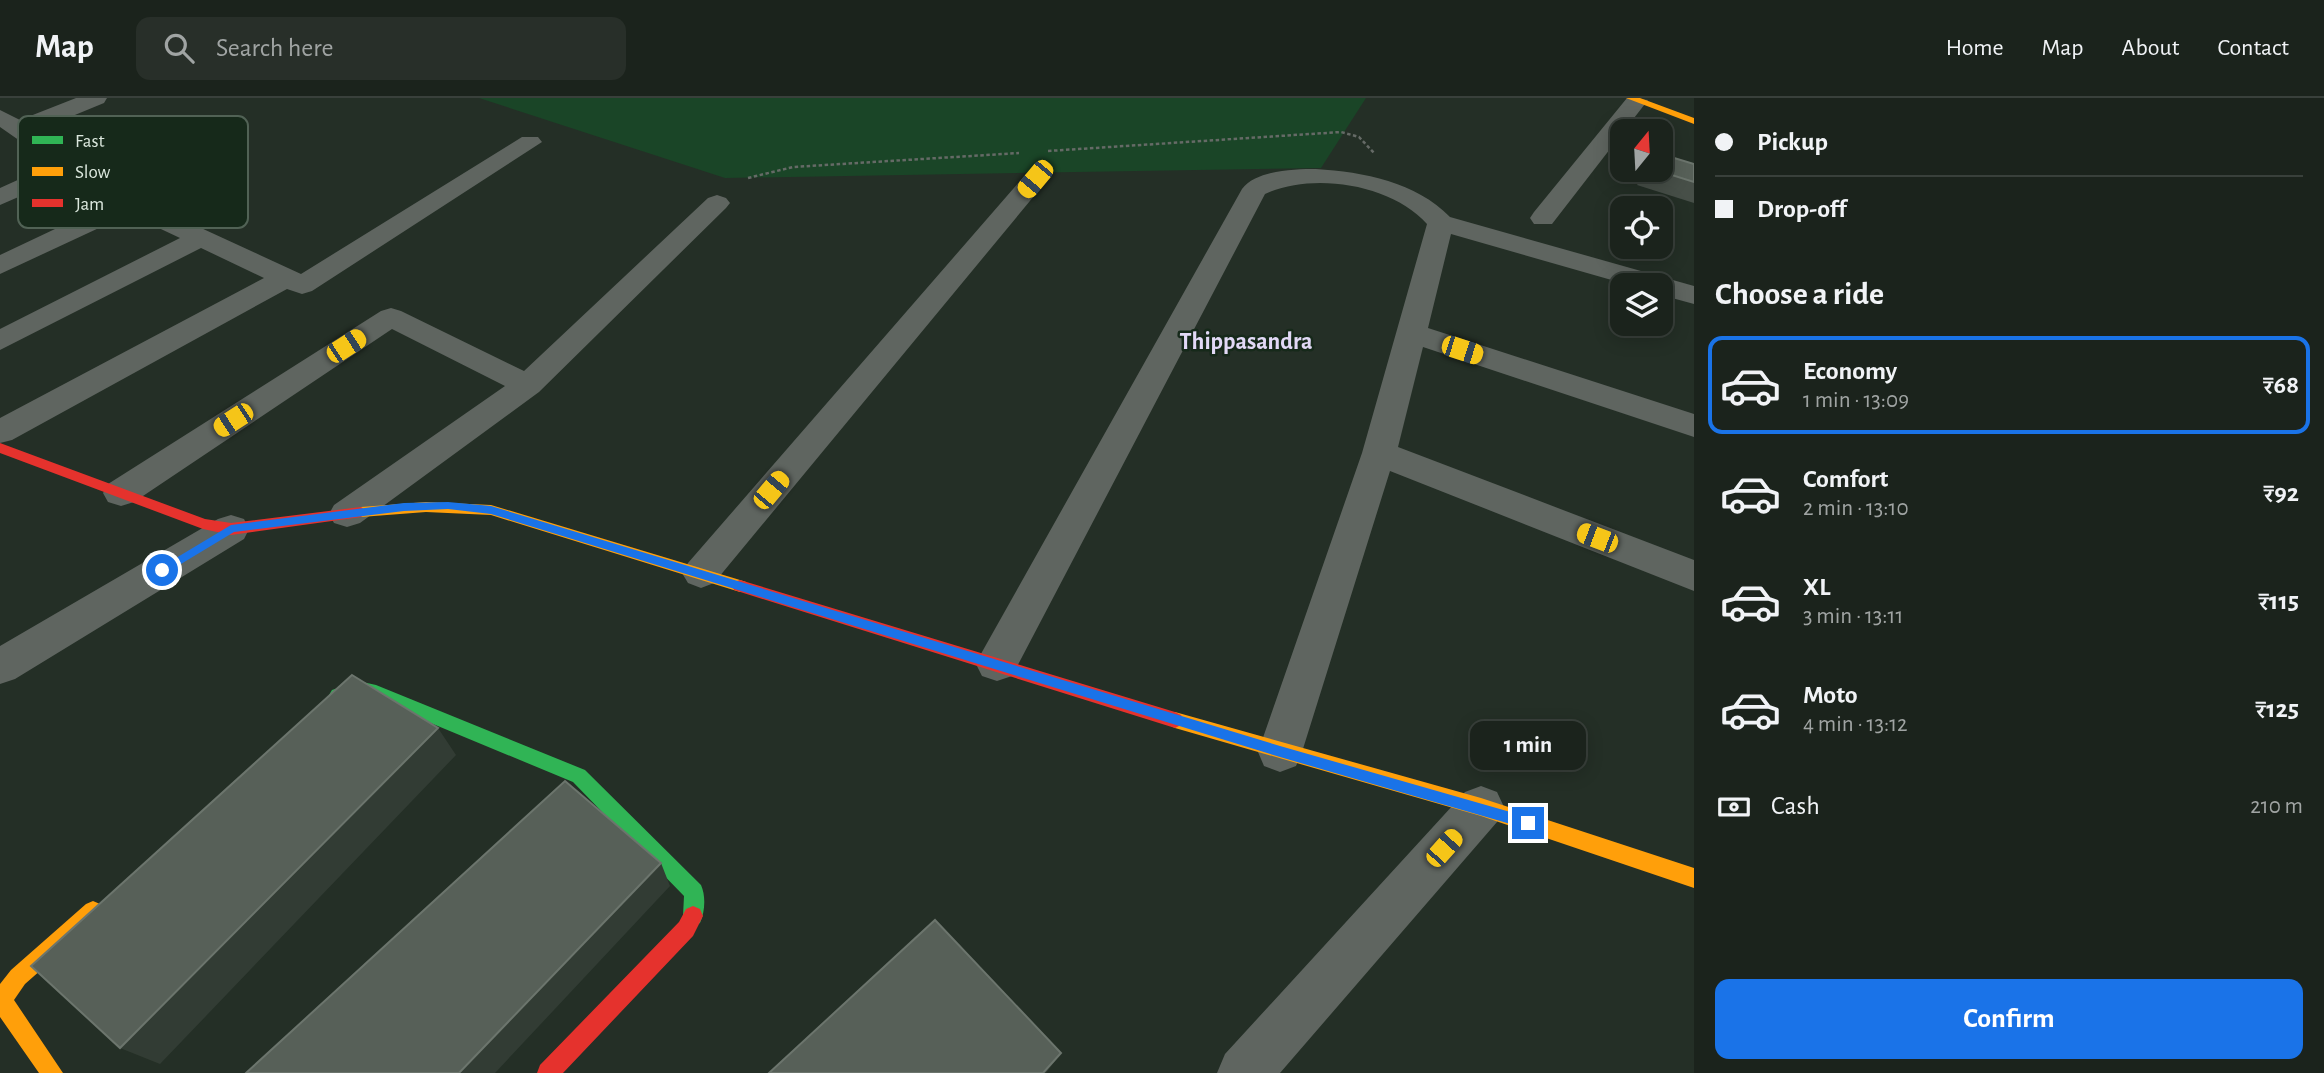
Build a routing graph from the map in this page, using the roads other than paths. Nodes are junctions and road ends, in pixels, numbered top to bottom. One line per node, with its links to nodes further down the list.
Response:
1 (96, 98): 3 (street)
2 (1634, 99): 4 (street); 11 (street)
3 (37, 116)
4 (1694, 121)
5 (530, 142): 17 (street)
6 (1035, 161): 29 (street)
7 (18, 189): 8 (street)
8 (0, 197)
9 (717, 203): 22 (street)
10 (1432, 214): 16 (street); 20 (street); 31 (street)
11 (1543, 218)
12 (79, 228): 15 (street)
13 (179, 228): 14 (street)
14 (200, 238): 17 (street); 21 (street)
15 (0, 266)
16 (1619, 273)
17 (283, 279): 24 (street)
18 (1673, 289): 19 (street)
19 (1694, 295)
20 (1411, 333): 23 (street); 25 (street)
21 (0, 341)
22 (527, 385): 26 (street); 27 (street)
23 (1694, 426)
24 (5, 450): 26 (street)
25 (1379, 453): 30 (street); 34 (street)
26 (121, 493): 28 (street)
27 (347, 514): 28 (street); 29 (street)
28 (231, 529): 32 (street)
29 (701, 573): 31 (street)
30 (1694, 576)
31 (997, 664): 34 (street)
32 (0, 667)
33 (322, 709): 39 (street)
34 (1280, 752): 35 (street)
35 (1481, 807): 36 (street); 40 (street)
36 (1694, 878)
37 (102, 903): 38 (street)
38 (52, 1073)
39 (548, 1073)
40 (1244, 1073)

